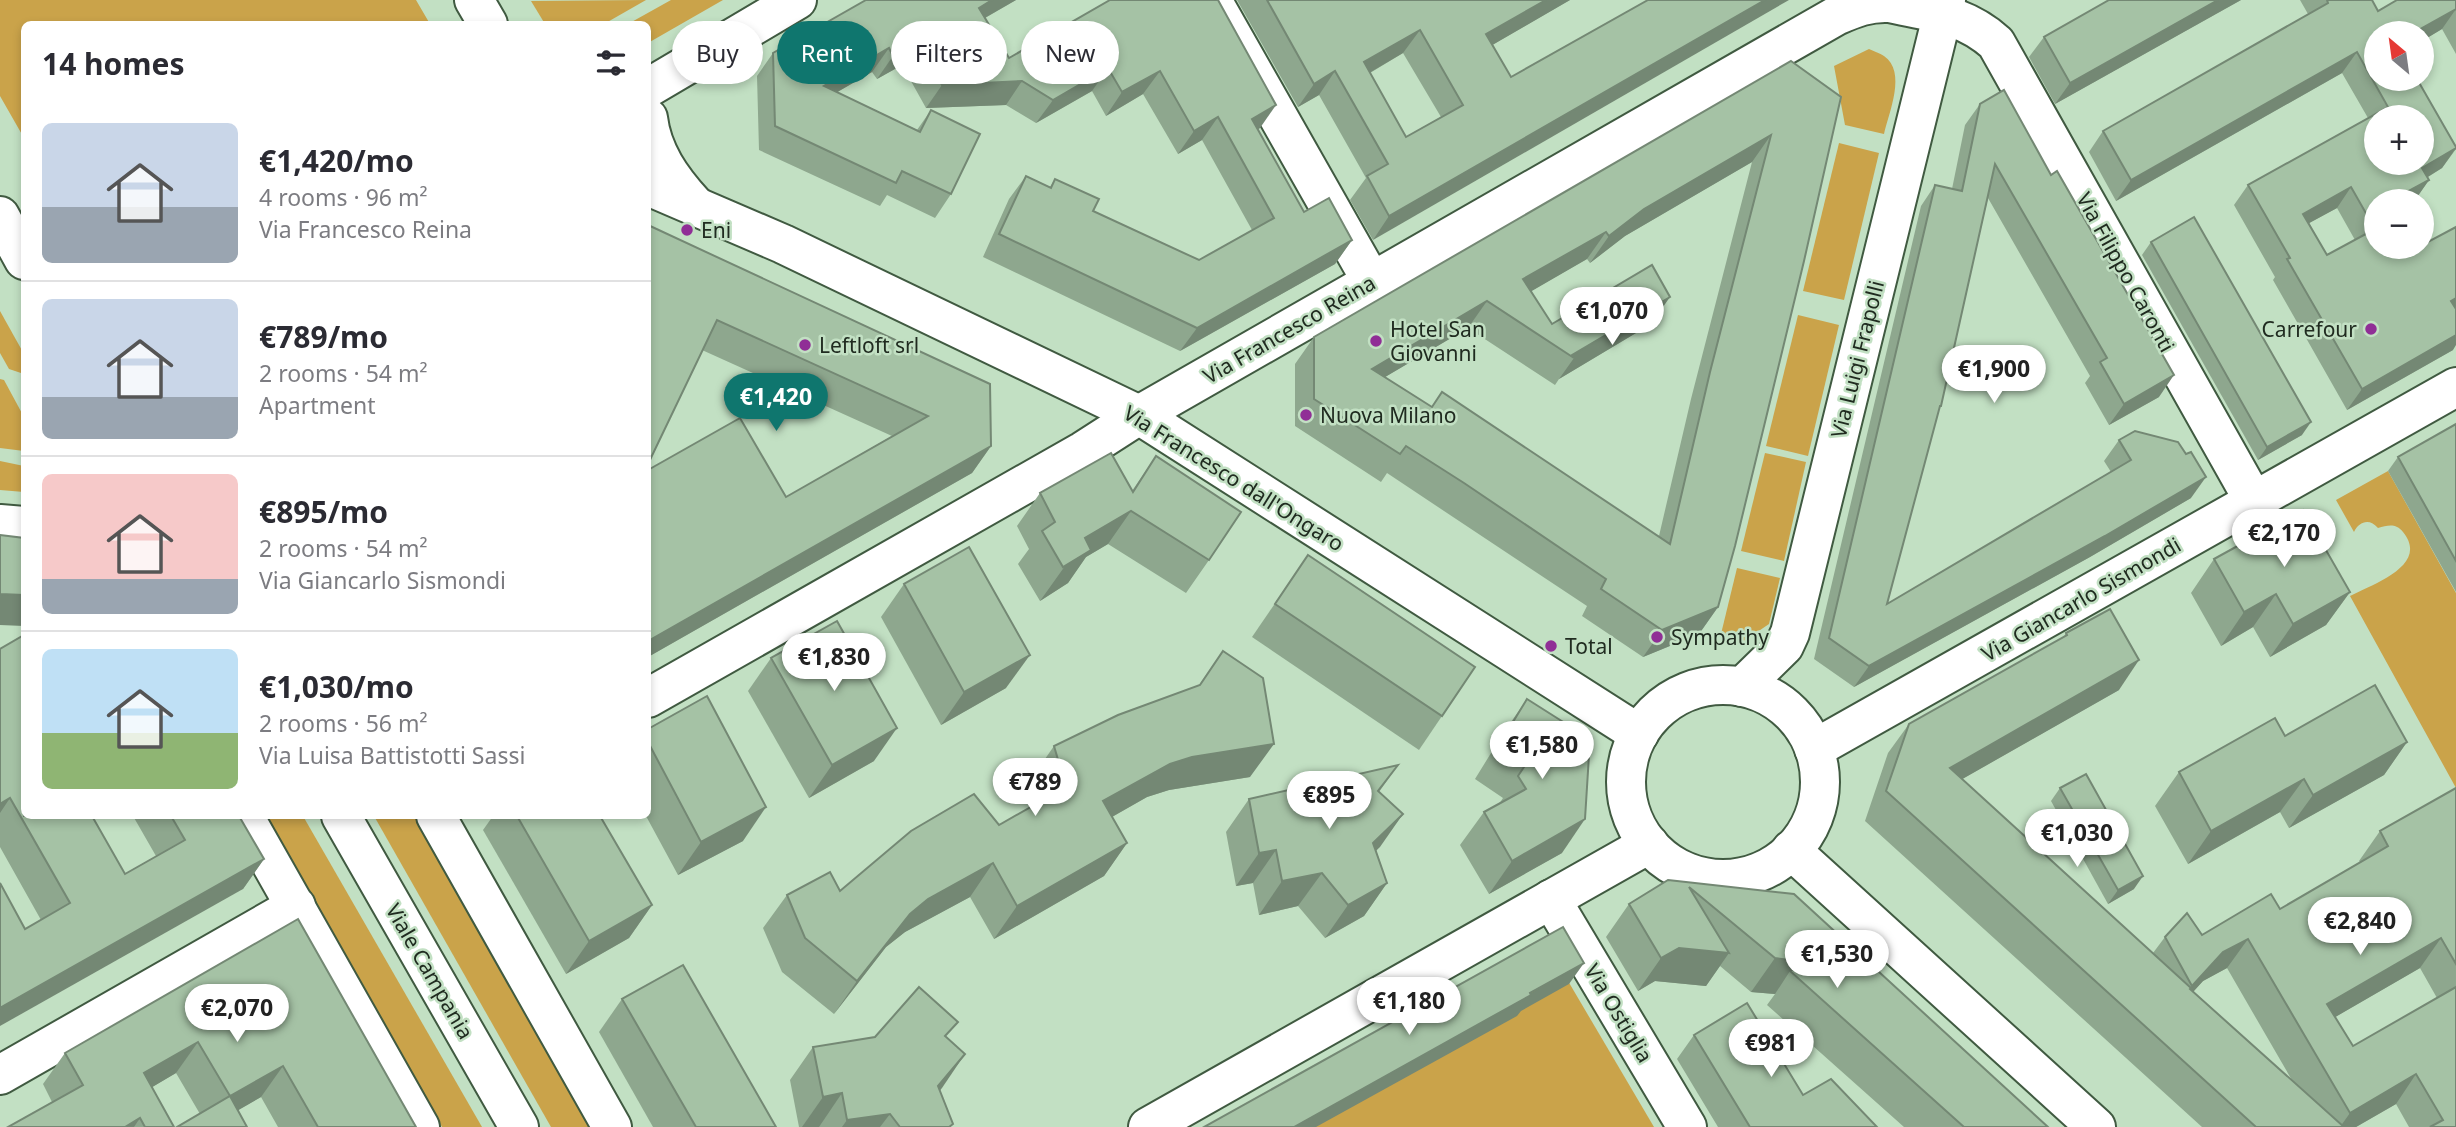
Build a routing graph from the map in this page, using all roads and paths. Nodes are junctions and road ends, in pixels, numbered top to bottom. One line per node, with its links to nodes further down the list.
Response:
1 (474, 0): 6 (street)
2 (797, 0): 7 (street)
3 (1212, 0): 13 (street)
4 (1864, 3): 5 (street, Via Francesco Reina); 13 (street, Via Francesco Reina)
5 (1944, 7): 16 (street, Via Filippo Caronti); 19 (street, Via Luigi Frapolli)
6 (486, 21)
7 (651, 96)
8 (651, 135): 10 (street, Via Francesco dall'Ongaro)
9 (651, 187): 10 (street, Via Francesco dall'Ongaro)
10 (695, 206): 15 (street, Via Francesco dall'Ongaro)
11 (0, 216): 12 (street)
12 (21, 254)
13 (1371, 282): 15 (street, Via Francesco Reina)
14 (2456, 387): 16 (street, Via Giancarlo Sismondi)
15 (1139, 415): 20 (street, Via Francesco Reina); 21 (street, Via Francesco dall'Ongaro)
16 (2254, 501): 22 (street, Via Giancarlo Sismondi)
17 (0, 524): 18 (street)
18 (21, 526)
19 (1742, 687): 21 (street); 22 (street)
20 (651, 696)
21 (1639, 734): 26 (street)
22 (1814, 749): 27 (street)
23 (246, 819): 29 (street)
24 (343, 819): 32 (street, Viale Campania)
25 (440, 819): 33 (street)
26 (1649, 844): 27 (street); 28 (street)
27 (1791, 850): 36 (street)
28 (1551, 899): 34 (street); 35 (street, Via Ostiglia)
29 (296, 906): 30 (street); 31 (street)
30 (0, 1074)
31 (420, 1127)
32 (519, 1127)
33 (612, 1127)
34 (1148, 1127)
35 (1687, 1127)
36 (2096, 1127)

